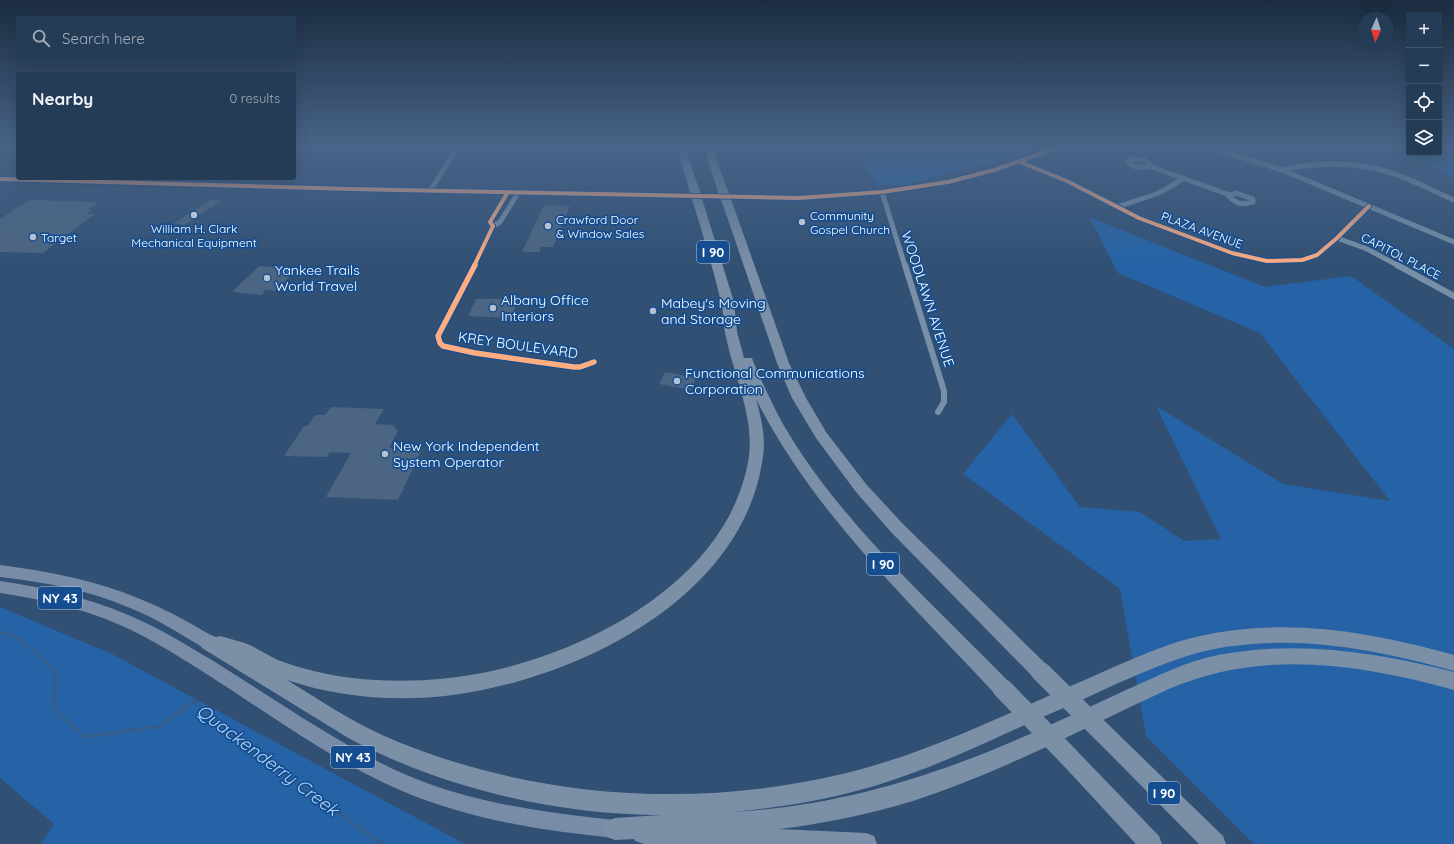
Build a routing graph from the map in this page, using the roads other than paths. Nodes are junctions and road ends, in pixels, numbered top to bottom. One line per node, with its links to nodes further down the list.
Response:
1 (265, 186): 11 (street)
2 (433, 186): 11 (street)
3 (693, 186): 23 (highway, I 90)
4 (721, 186): 32 (highway, I 90, bridge)
5 (914, 186): 13 (street)
6 (1077, 186): 18 (street, PLAZA AVENUE)
7 (1172, 186): 18 (street)
8 (1205, 186): 15 (street)
9 (1322, 186): 17 (street)
10 (1424, 186): 16 (street)
11 (430, 191): 12 (street)
12 (508, 192): 14 (street); 19 (street, KREY BOULEVARD)
13 (882, 192): 14 (street); 25 (street, WOODLAWN AVENUE)
14 (518, 193): 19 (street, KREY BOULEVARD)
15 (1230, 195)
16 (1454, 200)
17 (1369, 206): 20 (street, PLAZA AVENUE); 21 (street)
18 (1117, 207): 20 (street, PLAZA AVENUE)
19 (492, 226): 24 (street, KREY BOULEVARD)
20 (1338, 238): 22 (street, CAPITOL PLACE)
21 (1454, 242)
22 (1454, 296)
23 (728, 302): 28 (highway); 34 (highway, I 90, bridge)
24 (594, 362)
25 (938, 412)
26 (0, 571): 28 (main road, NY 43)
27 (0, 587): 31 (main road, NY 43)
28 (208, 642): 29 (highway)
29 (1454, 663)
30 (1454, 681): 31 (highway)
31 (614, 829): 33 (highway)
32 (1211, 840)
33 (866, 844)
34 (1151, 844)

